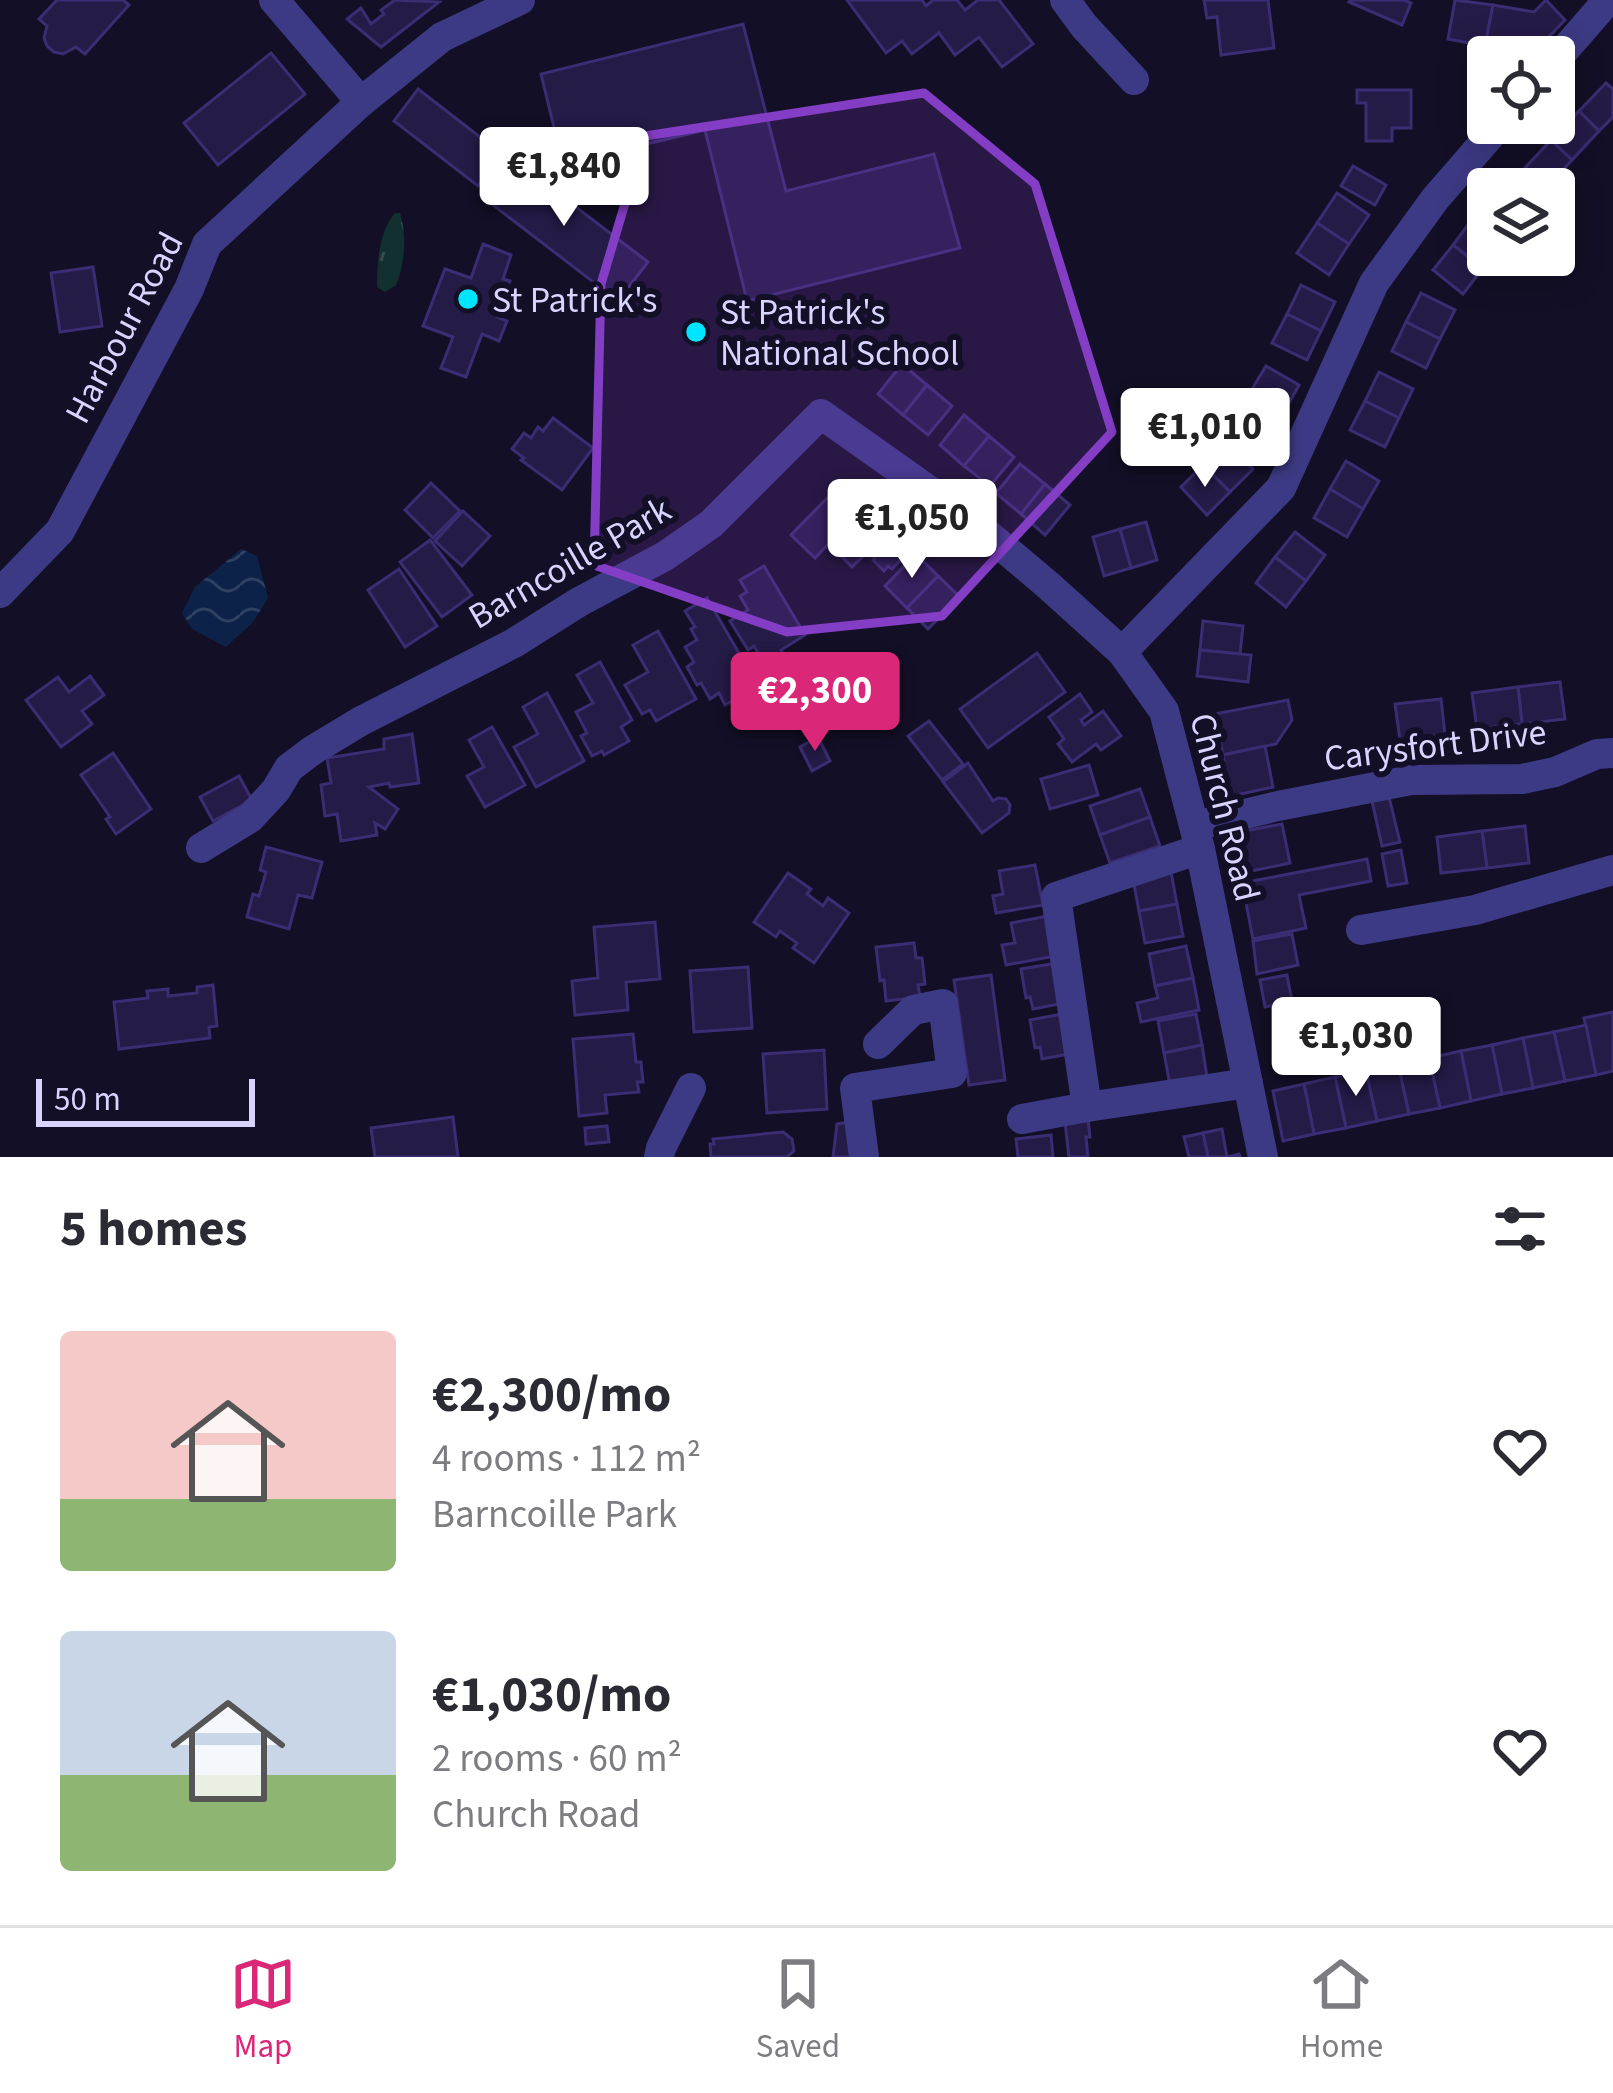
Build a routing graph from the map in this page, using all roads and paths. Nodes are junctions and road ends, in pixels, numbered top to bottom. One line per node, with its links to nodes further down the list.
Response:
1 (274, 0): 7 (street)
2 (520, 0): 7 (street, Harbour Road)
3 (1064, 0): 6 (street)
4 (1608, 0): 5 (street)
5 (1575, 38)
6 (1134, 80)
7 (361, 102): 10 (street, Harbour Road)
8 (1483, 144): 11 (street)
9 (821, 414): 11 (street, Church Road); 14 (street, Barncoille Park)
10 (0, 592)
11 (1122, 652): 13 (street, Church Road)
12 (1613, 753): 13 (street, Carysfort Drive)
13 (1198, 838): 18 (street, Church Road); 20 (street, Carysfort Drive)
14 (201, 848)
15 (1613, 870): 16 (street)
16 (1361, 930)
17 (878, 1044): 23 (street)
18 (1248, 1083): 20 (street); 24 (street, Church Road)
19 (691, 1088): 22 (street)
20 (1087, 1107): 21 (street)
21 (1022, 1119)
22 (659, 1157)
23 (864, 1157)
24 (1263, 1157)

